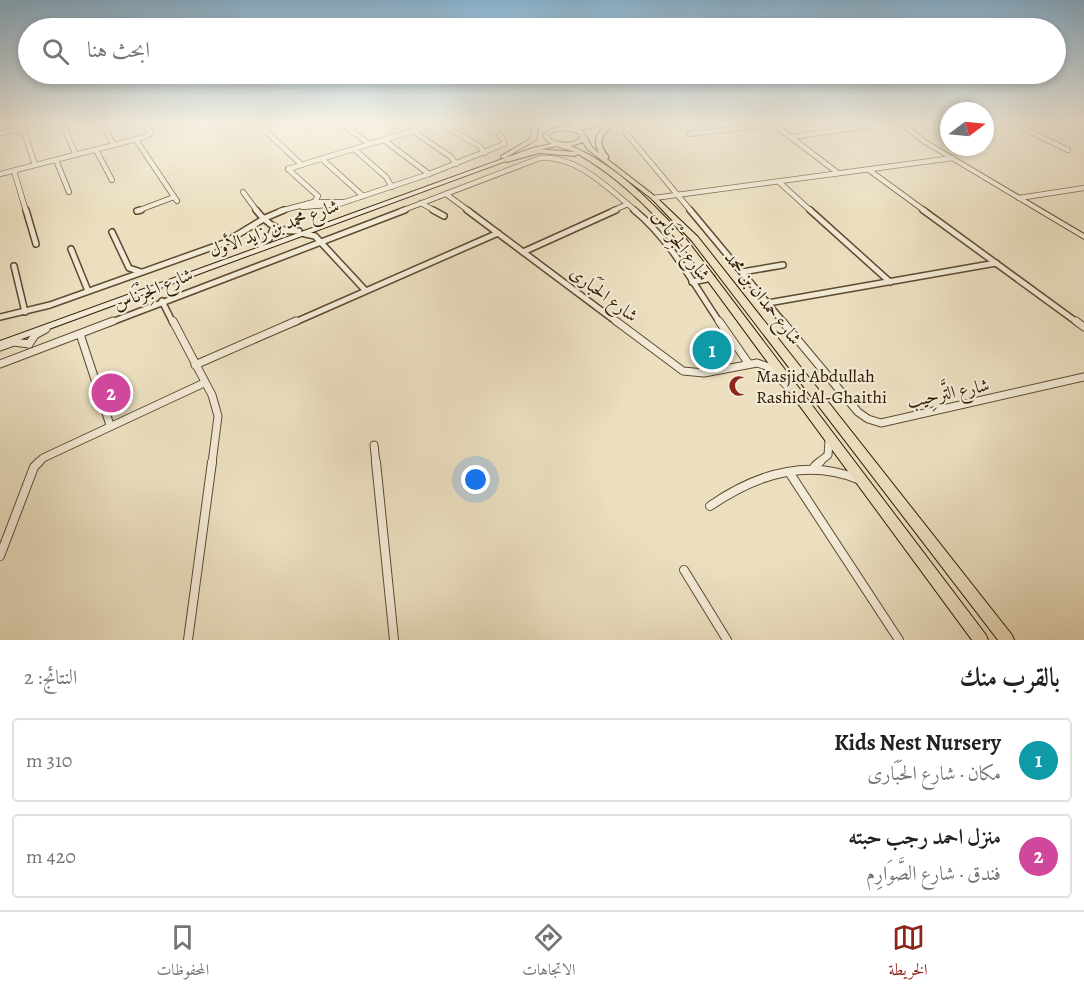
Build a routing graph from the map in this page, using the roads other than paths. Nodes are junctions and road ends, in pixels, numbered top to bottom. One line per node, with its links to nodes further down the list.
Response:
1 (31, 152): 30 (street)
2 (75, 152): 23 (street)
3 (89, 152): 23 (street)
4 (97, 152): 38 (street)
5 (144, 152): 54 (street)
6 (288, 152): 31 (street)
7 (345, 152): 25 (street)
8 (357, 152): 40 (street)
9 (400, 152): 37 (street)
10 (444, 152): 29 (street)
11 (516, 152): 26 (main road)
12 (521, 152): 26 (main road, شارع محمد بن زايد الأول)
13 (526, 152): 26 (main road, شارع محمد بن زايد الأول)
14 (536, 152): 26 (main road)
15 (558, 152): 28 (main road)
16 (581, 152): 28 (main road, شارع حمدان بن محمد)
17 (594, 152): 34 (main road, شارع حمدان بن محمد)
18 (601, 152): 34 (main road)
19 (641, 152): 46 (street, شارع التَّرحِيب)
20 (810, 152): 35 (street)
21 (942, 152): 24 (street)
22 (485, 153): 29 (street)
23 (76, 155): 27 (street)
24 (952, 158): 32 (street); 48 (street)
25 (322, 159): 31 (street); 45 (street)
26 (505, 159): 59 (main road, شارع محمد بن زايد الأول); 61 (main road, شارع محمد بن زايد الأول)
27 (56, 160): 30 (street); 42 (street)
28 (596, 163): 74 (main road, شارع حمدان بن محمد)
29 (456, 164): 37 (street)
30 (35, 165): 33 (street)
31 (302, 165): 49 (street)
32 (869, 170): 35 (street); 67 (street)
33 (14, 171): 36 (street); 63 (street)
34 (623, 173): 47 (main road, شارع حمدان بن محمد)
35 (838, 173): 39 (street)
36 (0, 174)
37 (429, 174): 40 (street)
38 (112, 180)
39 (779, 182): 46 (street); 76 (street)
40 (392, 187): 45 (street)
41 (1084, 188): 48 (street)
42 (69, 192)
43 (243, 192): 56 (street)
44 (446, 194): 51 (street, شارع الجِرْنَاس); 52 (street, شارع الجِرْنَاس); 60 (street, شارع الحَبَارى)
45 (363, 196): 50 (street)
46 (677, 196): 47 (street); 72 (street, شارع التَّرحِيب)
47 (654, 198): 112 (main road, شارع حمدان بن محمد)
48 (1019, 198): 62 (street)
49 (315, 201): 50 (street); 53 (street)
50 (343, 202): 53 (street)
51 (421, 203): 55 (street); 61 (street, شارع الجِرْنَاس)
52 (628, 204): 66 (street); 75 (street, شارع الجِرْنَاس)
53 (298, 207): 56 (street)
54 (137, 211)
55 (444, 216)
56 (264, 218): 57 (street); 71 (street)
57 (273, 229): 59 (street); 64 (street)
58 (112, 232): 70 (street)
59 (302, 232): 61 (main road, شارع محمد بن زايد الأول); 64 (main road, شارع محمد بن زايد الأول); 81 (main road, شارع محمد بن زايد الأول)
60 (498, 233): 66 (street, شارع الحَبَارى); 77 (street)
61 (317, 236): 77 (street); 79 (street, شارع الجِرْنَاس)
62 (1084, 237)
63 (36, 244)
64 (260, 245): 86 (main road, شارع محمد بن زايد الأول)
65 (71, 249): 78 (street)
66 (523, 252): 93 (street, شارع الحَبَارى)
67 (996, 264): 76 (street); 84 (street)
68 (783, 265): 72 (street)
69 (14, 266): 82 (street)
70 (129, 268): 71 (street); 73 (street)
71 (141, 272): 73 (street)
72 (742, 272): 80 (street, شارع التَّرحِيب)
73 (125, 278): 78 (street)
74 (712, 278): 75 (street); 87 (main road, شارع حمدان بن محمد)
75 (692, 282): 93 (street, شارع الجِرْنَاس)
76 (890, 282): 80 (street)
77 (365, 290): 94 (street)
78 (88, 291): 82 (street)
79 (162, 301): 85 (street, شارع الجِرْنَاس); 94 (street)
80 (768, 303): 95 (street, شارع التَّرحِيب)
81 (95, 310): 88 (street, شارع الجِرْنَاس); 89 (main road, شارع محمد بن زايد الأول)
82 (25, 312): 83 (street)
83 (0, 317)
84 (1084, 327)
85 (80, 334): 90 (street, شارع الجِرْنَاس); 98 (street)
86 (0, 338)
87 (756, 338): 91 (street); 97 (main road, شارع حمدان بن محمد)
88 (29, 344): 89 (street); 90 (street)
89 (0, 345)
90 (31, 352): 92 (street, شارع الجِرْنَاس)
91 (757, 363): 93 (street, شارع الحَبَارى); 97 (street)
92 (0, 364)
93 (749, 364)
94 (195, 365): 96 (street)
95 (1084, 377)
96 (204, 383): 98 (street); 107 (street)
97 (796, 391): 99 (main road, شارع حمدان بن محمد)
98 (110, 425): 105 (street)
99 (827, 434): 101 (street); 103 (main road, شارع حمدان بن محمد)
100 (374, 445): 108 (street)
101 (812, 468): 102 (street); 103 (street)
102 (789, 472): 104 (street); 110 (street)
103 (864, 483): 111 (main road, شارع حمدان بن محمد)
104 (710, 506)
105 (0, 556)
106 (684, 570): 109 (street)
107 (188, 640)
108 (394, 640)
109 (727, 640)
110 (899, 640)
111 (981, 640)
112 (1007, 640)

